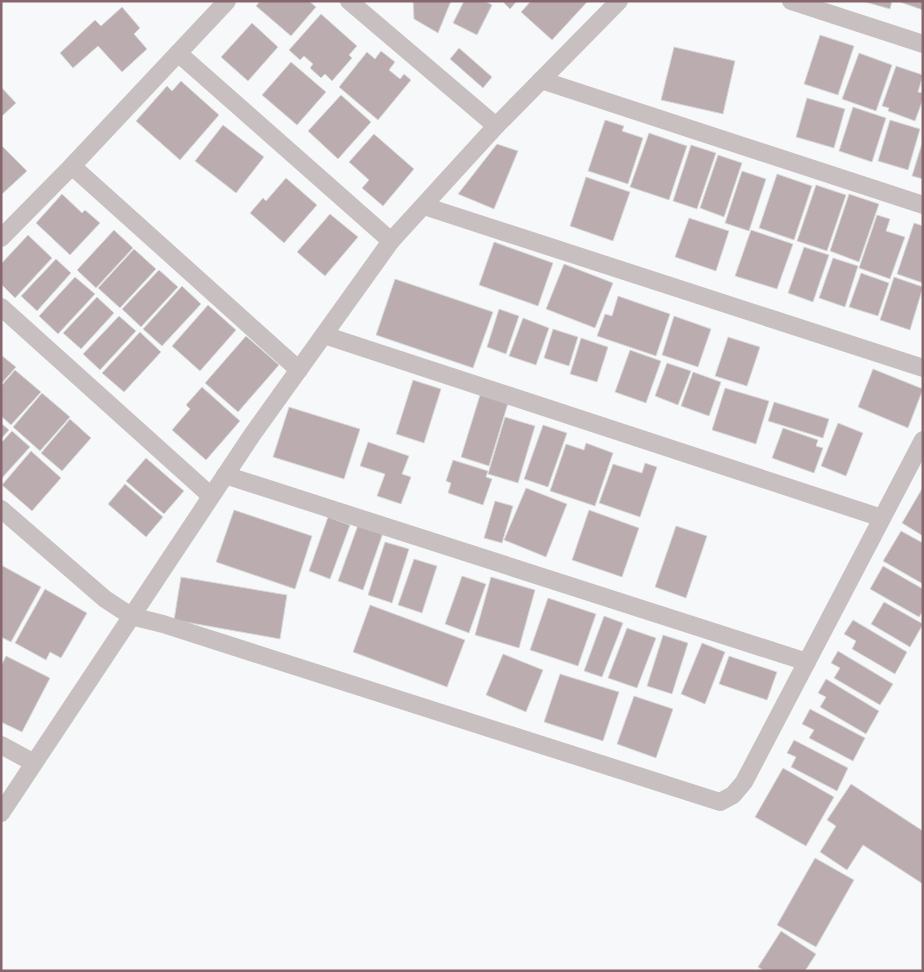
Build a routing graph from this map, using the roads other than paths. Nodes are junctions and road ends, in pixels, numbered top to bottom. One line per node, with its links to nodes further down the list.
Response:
1 (227, 1): 6 (street)
2 (350, 1): 8 (street)
3 (619, 1): 7 (street)
4 (791, 1): 5 (street)
5 (923, 44)
6 (178, 53): 9 (street); 13 (street)
7 (541, 80): 8 (street); 10 (street)
8 (496, 126): 11 (street)
9 (72, 166): 12 (street); 17 (street)
10 (923, 205)
11 (424, 206): 13 (street); 16 (street)
12 (1, 238)
13 (391, 241): 15 (street)
14 (1, 307): 20 (street)
15 (324, 335): 17 (street); 22 (street)
16 (923, 368)
17 (299, 370): 19 (street)
18 (923, 440): 22 (street)
19 (225, 475): 20 (street); 24 (street)
20 (211, 496): 23 (street)
21 (1, 509): 23 (street)
22 (882, 518): 24 (street)
23 (131, 616): 24 (street); 26 (street)
24 (807, 662)
25 (1, 745): 26 (street)
26 (34, 763): 27 (street)
27 (1, 813)

